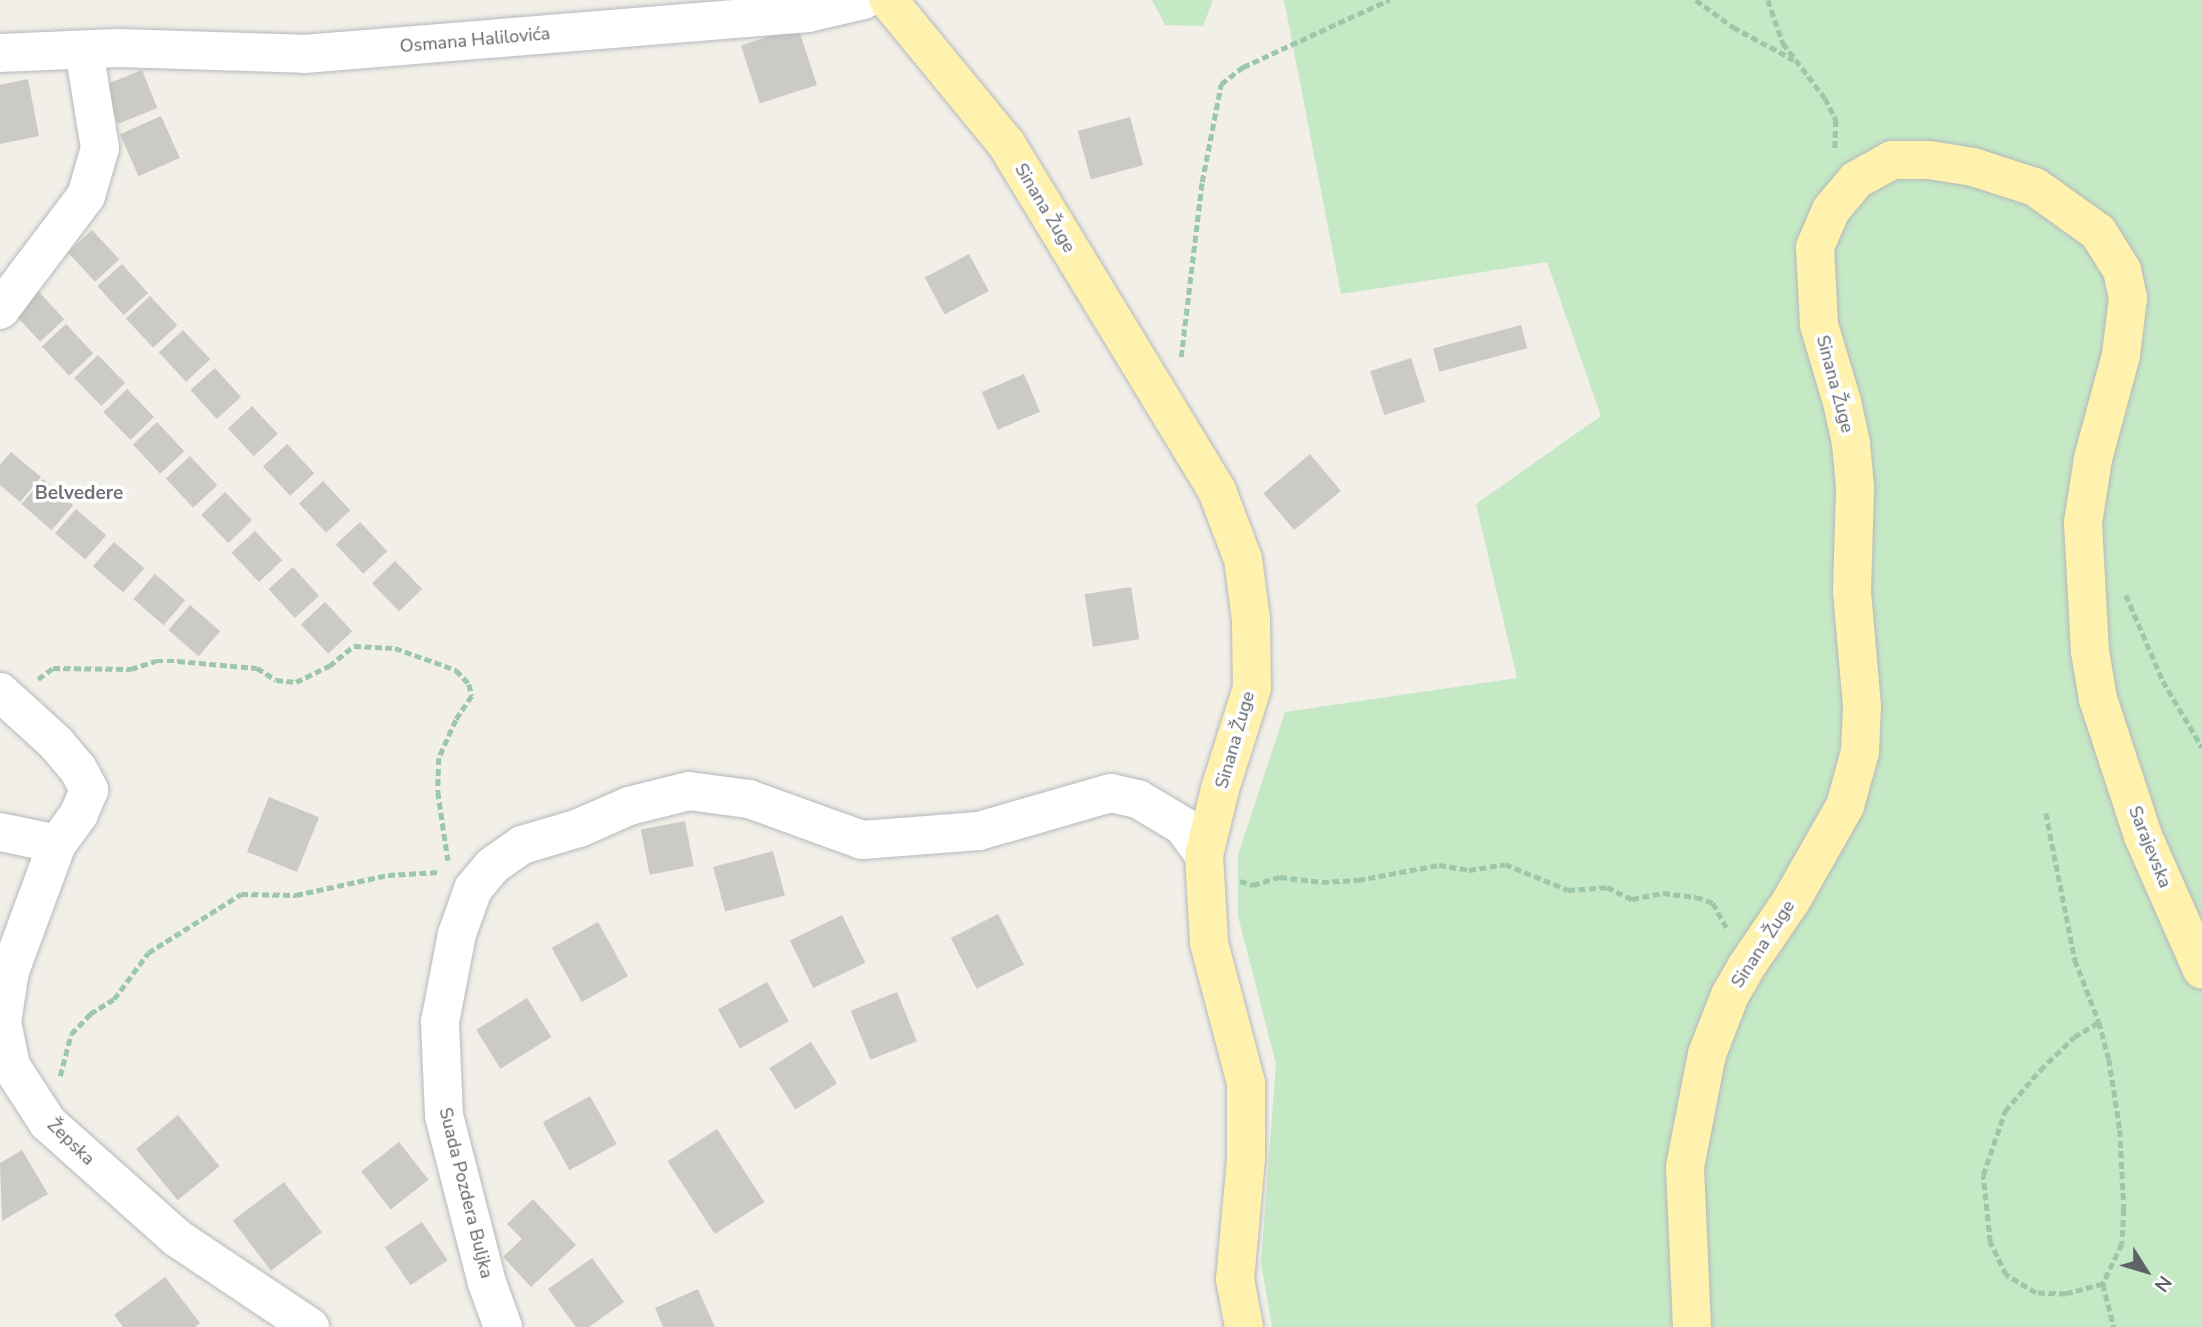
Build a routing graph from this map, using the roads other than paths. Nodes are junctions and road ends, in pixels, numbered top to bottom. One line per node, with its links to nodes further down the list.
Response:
1 (864, 0): 3 (street, Osmana Halilovića)
2 (888, 0): 11 (main road, Sinana Žuge)
3 (638, 14): 4 (street, Osmana Halilovića)
4 (83, 50): 5 (street, Osmana Halilovića); 6 (street)
5 (0, 53)
6 (0, 310)
7 (16, 687): 10 (street)
8 (2105, 721): 12 (main road, Sarajevska); 16 (main road, Sinana Žuge)
9 (0, 832): 10 (street)
10 (57, 844): 13 (street, Žepska)
11 (1204, 855): 14 (street, Suada Pozdera Buljka); 15 (main road, Sinana Žuge)
12 (2202, 970)
13 (310, 1327)
14 (503, 1327)
15 (1244, 1327)
16 (1692, 1327)

